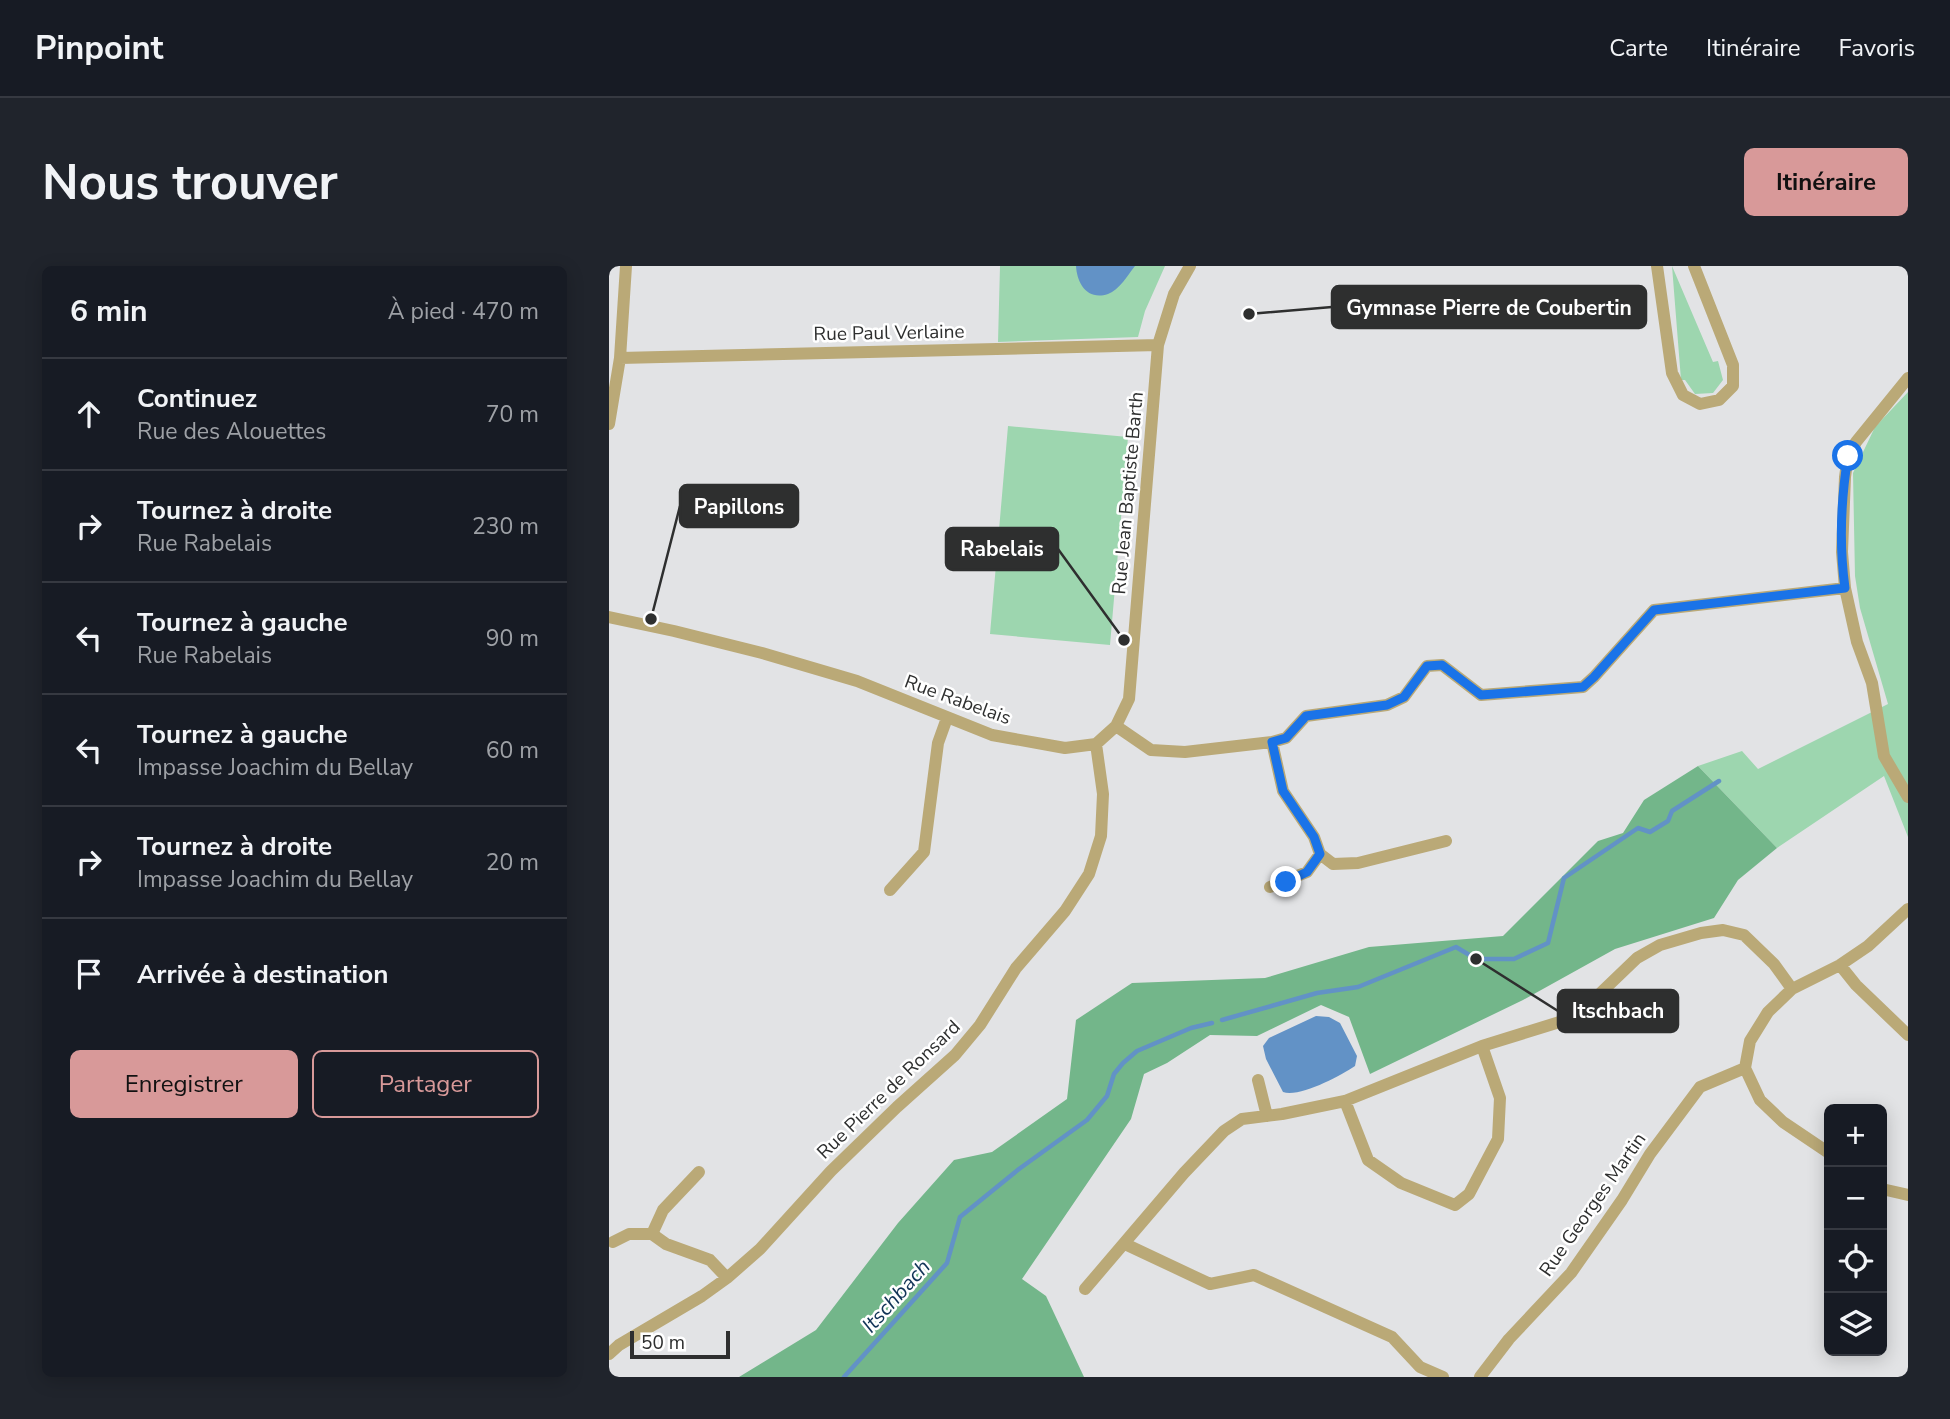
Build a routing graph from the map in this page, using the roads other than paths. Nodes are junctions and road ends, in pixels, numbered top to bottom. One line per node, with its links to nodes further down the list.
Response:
1 (626, 266): 6 (street)
2 (1190, 266): 5 (street, Rue Jean Baptiste Barth)
3 (1657, 266): 4 (street)
4 (1693, 266)
5 (1158, 345): 6 (street, Rue Paul Verlaine); 12 (street, Rue Jean Baptiste Barth)
6 (620, 358): 8 (street)
7 (1908, 378): 9 (street)
8 (609, 424)
9 (1845, 588): 13 (street); 15 (street)
10 (609, 617): 11 (street, Rue Rabelais)
11 (947, 718): 14 (street, Rue Rabelais); 19 (street)
12 (1116, 726): 13 (street); 14 (street)
13 (1272, 742): 17 (street)
14 (1096, 744): 36 (street, Rue Pierre de Ronsard)
15 (1908, 797)
16 (1446, 841): 17 (street)
17 (1320, 854): 18 (street)
18 (1270, 887)
19 (890, 890)
20 (1908, 909): 21 (street)
21 (1840, 965): 22 (street); 23 (street)
22 (1792, 989): 24 (street); 25 (street)
23 (1908, 1035)
24 (1482, 1046): 27 (street); 27 (street)
25 (1745, 1068): 29 (street); 40 (street, Rue Georges Martin)
26 (1258, 1080): 28 (street)
27 (1345, 1101): 28 (street)
28 (1267, 1116): 35 (street)
29 (1824, 1150)
30 (699, 1172): 33 (street)
31 (1887, 1190): 32 (street)
32 (1908, 1195)
33 (652, 1234): 34 (street); 36 (street)
34 (614, 1242)
35 (1125, 1244): 37 (street); 39 (street)
36 (727, 1278): 38 (street, Rue Pierre de Ronsard)
37 (1085, 1289)
38 (609, 1354)
39 (1443, 1377)
40 (1480, 1377)

